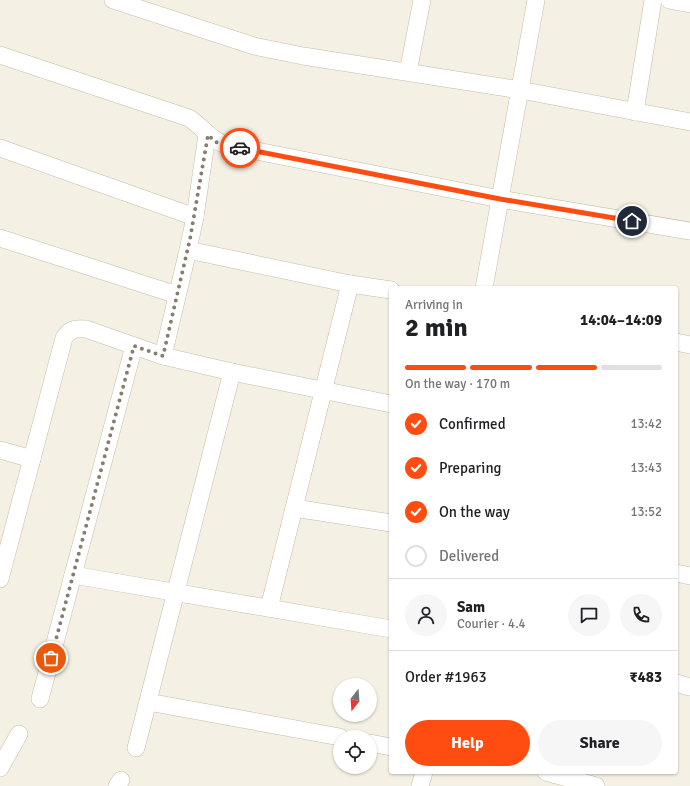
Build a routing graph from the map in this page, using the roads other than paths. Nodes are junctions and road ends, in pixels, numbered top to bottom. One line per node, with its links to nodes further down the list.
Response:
1 (113, 0): 8 (street)
2 (422, 0): 8 (street)
3 (536, 0): 9 (street)
4 (653, 0): 10 (street)
5 (669, 0): 6 (street)
6 (690, 4)
7 (0, 55): 12 (street)
8 (408, 72): 9 (street)
9 (520, 90): 10 (street); 14 (street)
10 (635, 112): 11 (street)
11 (690, 122)
12 (208, 135): 14 (street); 15 (street)
13 (0, 148): 15 (street)
14 (500, 199): 16 (street); 20 (street)
15 (195, 217): 18 (street)
16 (690, 231)
17 (0, 238): 22 (street)
18 (188, 250): 19 (street); 22 (street)
19 (350, 284): 21 (street); 28 (street)
20 (484, 286)
21 (389, 290)
22 (177, 295): 26 (street)
23 (678, 342): 24 (street)
24 (690, 345)
25 (134, 346): 26 (street); 31 (street); 35 (street)
26 (163, 356): 27 (street)
27 (232, 372): 28 (street); 38 (street)
28 (323, 391): 29 (street); 32 (street)
29 (389, 404)
30 (0, 450): 31 (street)
31 (32, 459): 37 (street)
32 (294, 508): 33 (street); 39 (street)
33 (389, 523)
34 (678, 573): 36 (street)
35 (73, 575): 38 (street); 43 (street)
36 (690, 576)
37 (0, 579)
38 (177, 592): 39 (street); 44 (street)
39 (269, 608): 40 (street)
40 (389, 629)
41 (678, 684): 42 (street)
42 (690, 687)
43 (40, 700)
44 (148, 702): 46 (street); 49 (street)
45 (19, 734): 50 (street)
46 (333, 736)
47 (377, 744): 48 (street)
48 (389, 747)
49 (136, 748)
50 (0, 768)
51 (423, 774): 53 (street)
52 (550, 776): 54 (street)
53 (420, 786)
54 (596, 786)

